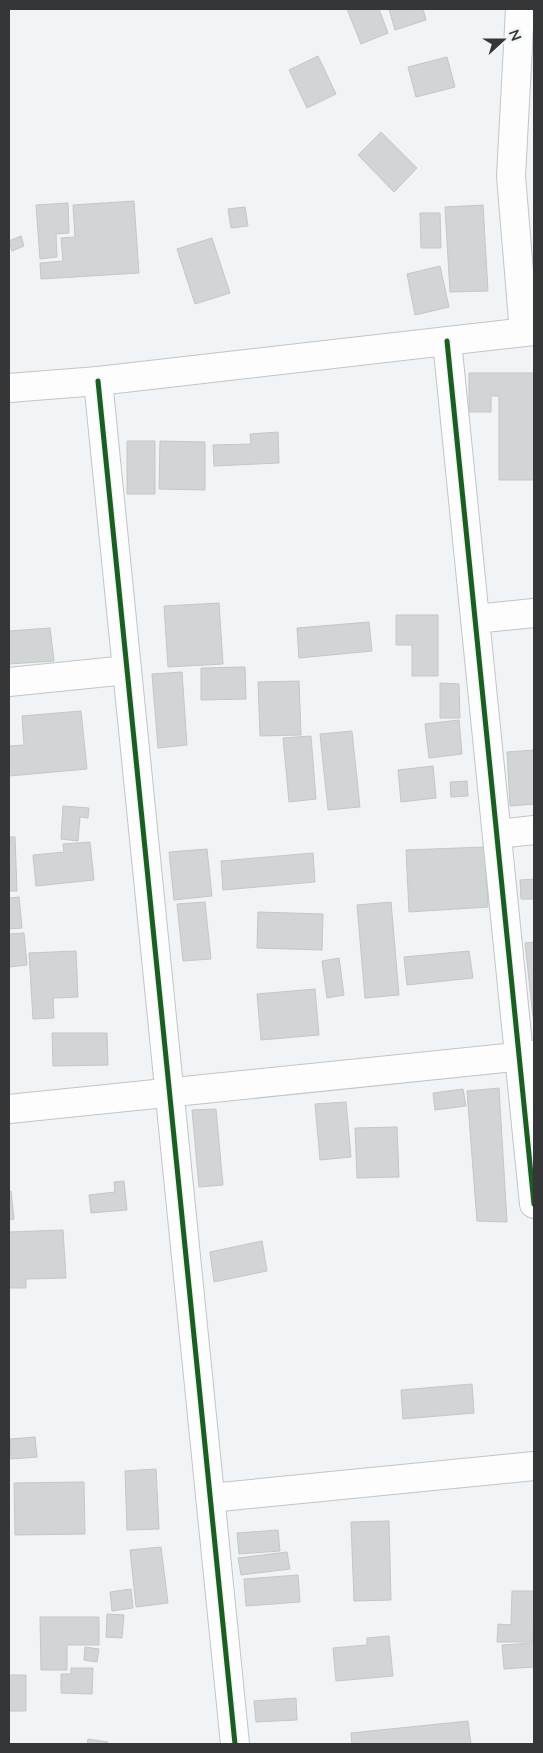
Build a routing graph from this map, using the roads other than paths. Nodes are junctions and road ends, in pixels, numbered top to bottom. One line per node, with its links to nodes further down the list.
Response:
1 (520, 9): 2 (street)
2 (529, 332): 3 (street)
3 (448, 341): 4 (street); 7 (street)
4 (98, 381): 5 (street); 8 (street)
5 (9, 388)
6 (534, 613): 7 (street)
7 (475, 618): 11 (street)
8 (127, 670): 9 (street); 13 (street)
9 (9, 682)
10 (534, 830): 11 (street)
11 (497, 834): 12 (street)
12 (527, 1056): 13 (street); 15 (street)
13 (170, 1092): 14 (street); 17 (street)
14 (9, 1108)
15 (534, 1204)
16 (534, 1466): 17 (street)
17 (210, 1498): 18 (street)
18 (235, 1744)

